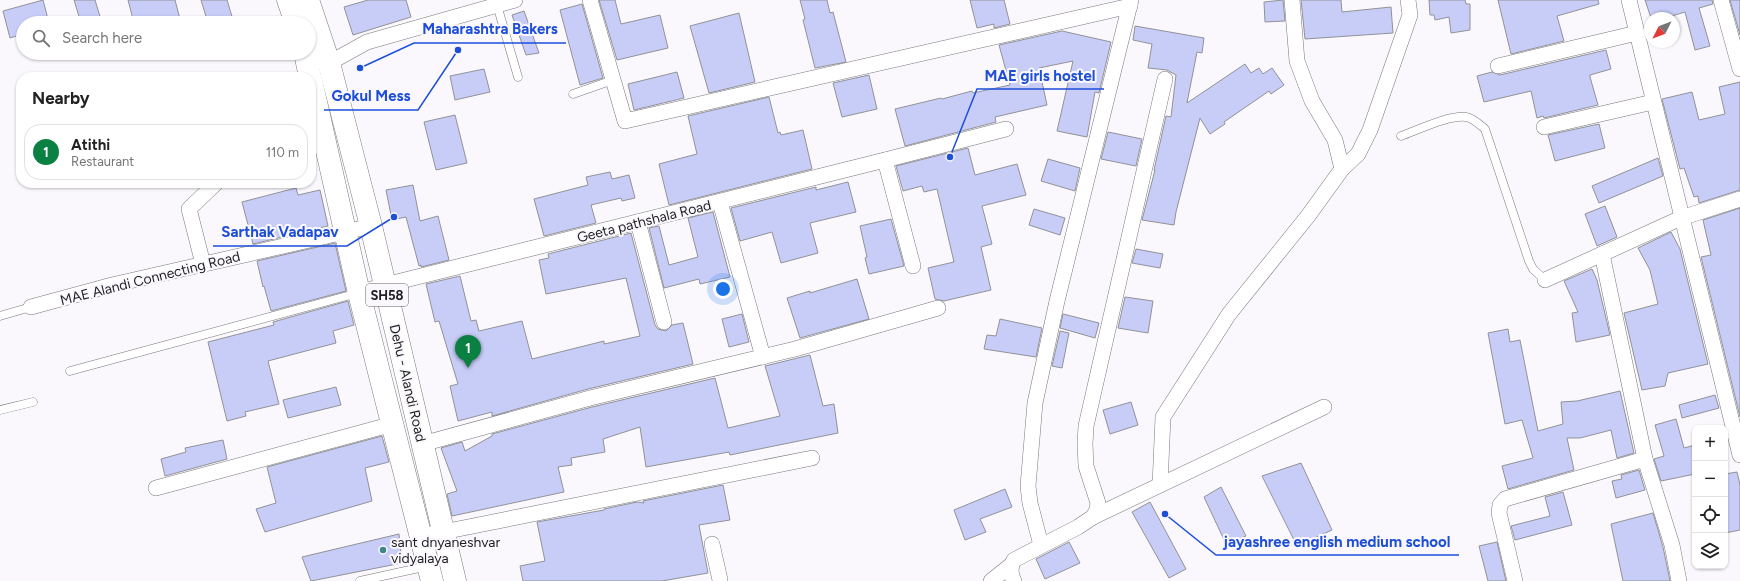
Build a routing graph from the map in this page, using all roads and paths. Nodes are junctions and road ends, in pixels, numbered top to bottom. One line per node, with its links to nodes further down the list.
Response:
1 (288, 0): 11 (main road)
2 (308, 0): 12 (main road, Dehu - Alandi Road / SH58)
3 (515, 0): 10 (street)
4 (590, 0): 22 (street)
5 (1292, 0): 30 (street)
6 (1408, 0): 30 (street)
7 (1629, 0): 14 (street)
8 (1722, 0): 18 (street)
9 (1131, 3): 22 (street); 64 (street)
10 (496, 5): 16 (street); 20 (lane)
11 (294, 16)
12 (313, 16)
13 (316, 24): 16 (main road, Dehu - Alandi Road / SH58)
14 (1637, 33): 17 (street); 24 (street)
15 (307, 60): 19 (main road, Dehu - Alandi Road / SH58)
16 (329, 63): 36 (main road, Dehu - Alandi Road / SH58)
17 (1498, 66)
18 (1740, 69)
19 (310, 72)
20 (518, 77)
21 (1165, 79): 60 (street)
22 (613, 80): 23 (lane)
23 (573, 94)
24 (1653, 102): 26 (street); 34 (street)
25 (316, 126): 37 (main road, Dehu - Alandi Road / SH58)
26 (1544, 126)
27 (1006, 129): 29 (street, Geeta pathshala Road)
28 (1401, 136): 41 (lane)
29 (885, 160): 33 (street, Geeta pathshala Road); 40 (street)
30 (1342, 169): 58 (street)
31 (211, 188): 39 (street)
32 (1740, 199): 34 (street)
33 (720, 202): 35 (street, Geeta pathshala Road); 48 (street)
34 (1681, 218): 38 (street); 55 (street)
35 (638, 222): 42 (street, Geeta pathshala Road); 47 (street)
36 (371, 226): 37 (street, MAE Alandi Connecting Road); 42 (main road, Dehu - Alandi Road / SH58)
37 (346, 231): 39 (street, MAE Alandi Connecting Road); 43 (main road, Dehu - Alandi Road / SH58)
38 (1602, 254): 41 (street); 57 (street)
39 (203, 264): 44 (street, MAE Alandi Connecting Road)
40 (913, 266)
41 (1546, 280)
42 (384, 285): 43 (street, Geeta pathshala Road); 54 (main road, Dehu - Alandi Road / SH58)
43 (359, 293): 49 (lane); 53 (main road, Dehu - Alandi Road / SH58)
44 (31, 307): 46 (lane, MAE Alandi Connecting Road)
45 (938, 308): 48 (street)
46 (0, 316)
47 (664, 322)
48 (762, 357): 54 (street)
49 (70, 371)
50 (33, 402): 52 (lane)
51 (1324, 408): 58 (street)
52 (0, 410)
53 (393, 424): 59 (street); 62 (main road, Dehu - Alandi Road / SH58)
54 (422, 444): 61 (main road, Dehu - Alandi Road / SH58)
55 (1740, 455)
56 (812, 458): 61 (street)
57 (1645, 459): 72 (street); 73 (street)
58 (1160, 485): 60 (street)
59 (156, 488)
60 (1093, 517): 64 (street)
61 (443, 532): 62 (street); 69 (main road, Dehu - Alandi Road / SH58)
62 (420, 533): 66 (main road, Dehu - Alandi Road / SH58)
63 (712, 544): 67 (street)
64 (1041, 545): 65 (street)
65 (1011, 565): 70 (street); 71 (street)
66 (430, 574): 68 (lane)
67 (723, 580)
68 (360, 581)
69 (455, 581)
70 (991, 581)
71 (1014, 581)
72 (1515, 581)
73 (1679, 581)

